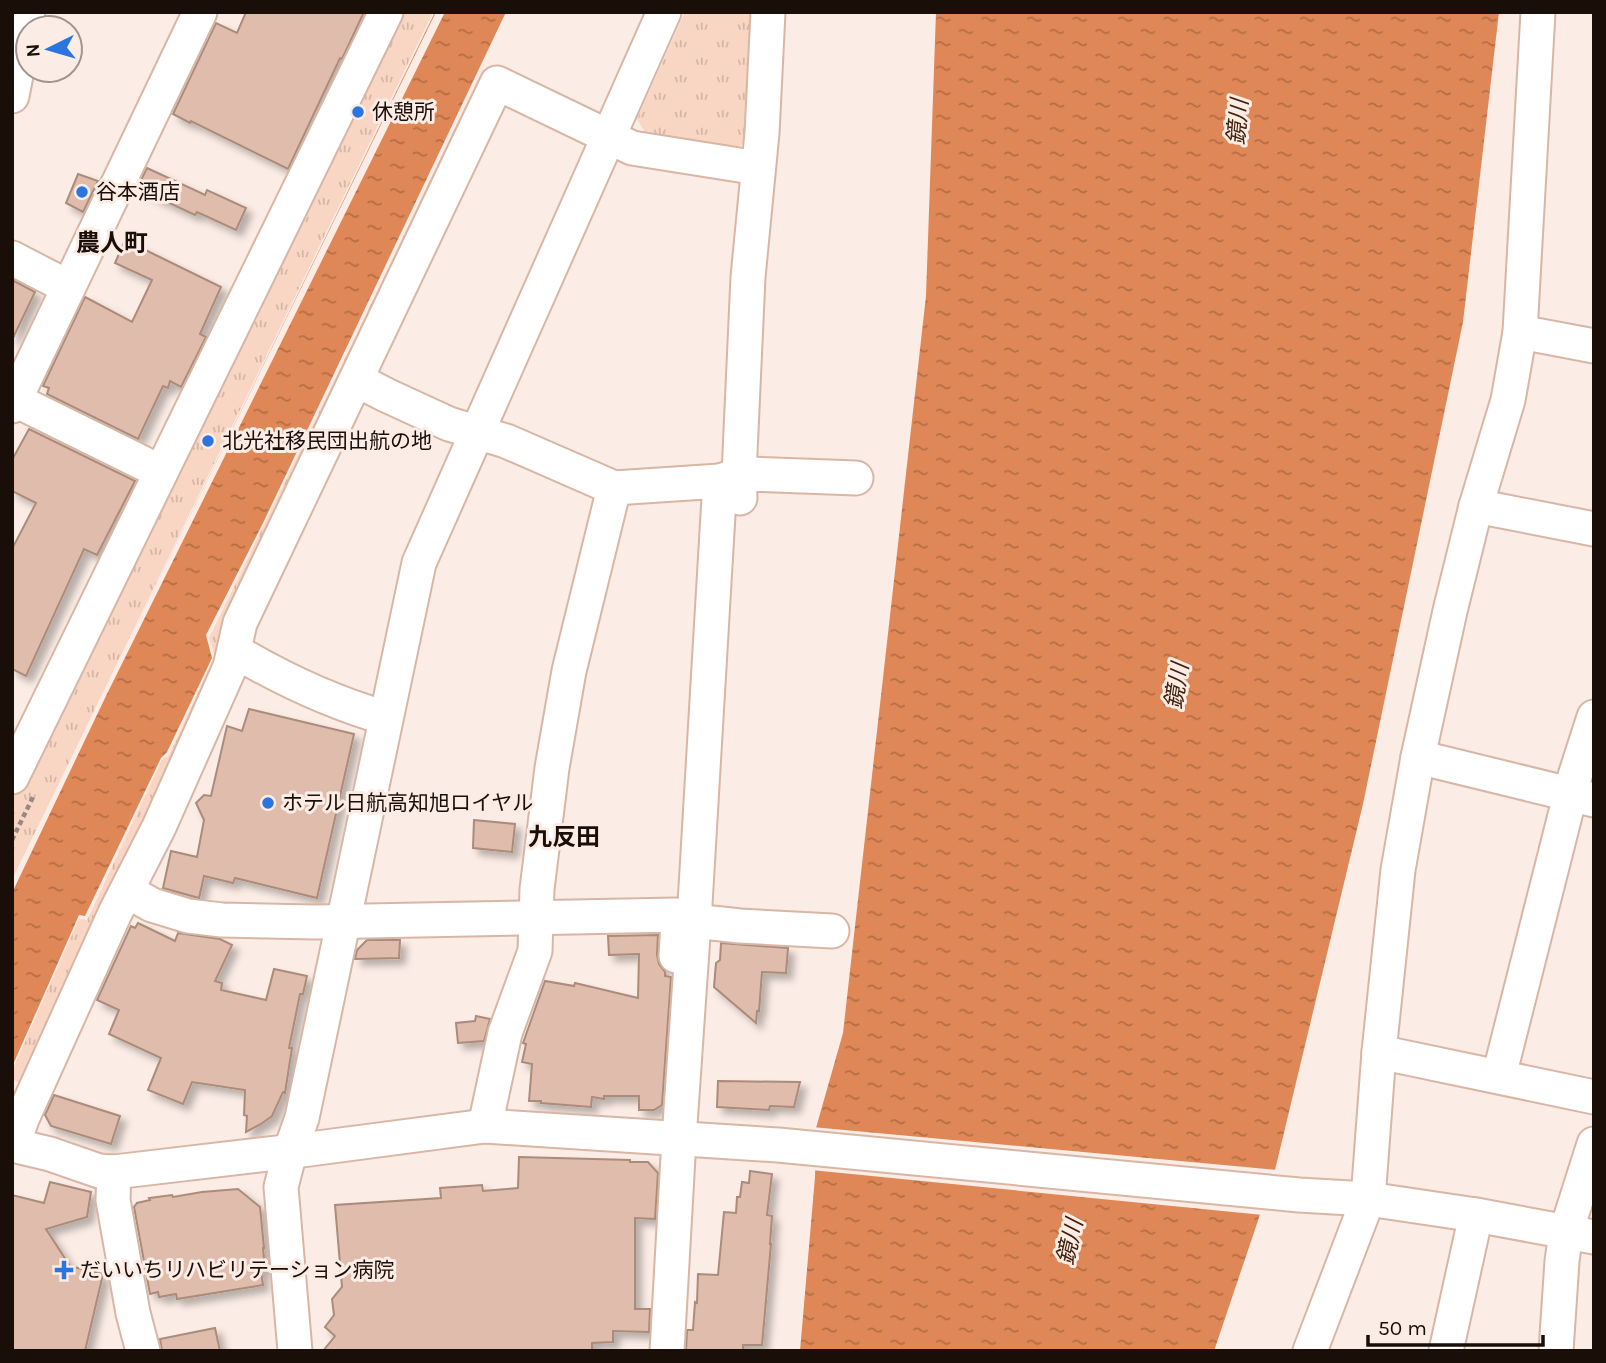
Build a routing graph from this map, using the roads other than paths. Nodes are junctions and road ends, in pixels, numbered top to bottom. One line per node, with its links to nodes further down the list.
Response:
1 (28, 12): 7 (street)
2 (200, 12): 11 (street)
3 (386, 12): 17 (street)
4 (664, 12): 8 (street)
5 (768, 12): 9 (street)
6 (1538, 12): 12 (street)
7 (12, 96)
8 (609, 138): 9 (street); 14 (street); 16 (street)
9 (758, 168): 18 (street)
10 (12, 258): 11 (street)
11 (68, 287): 15 (street)
12 (1520, 332): 13 (street); 21 (street)
13 (1594, 346)
14 (357, 380): 16 (street); 23 (street)
15 (14, 403): 17 (street)
16 (477, 431): 20 (street); 25 (street)
17 (161, 472): 27 (street)
18 (729, 478): 19 (street); 20 (street); 32 (street)
19 (856, 478)
20 (614, 488): 30 (street)
21 (1476, 506): 22 (street); 26 (street)
22 (1594, 529)
23 (235, 651): 25 (street); 29 (street)
24 (1594, 717): 28 (street)
25 (386, 718): 31 (street)
26 (1418, 757): 28 (street); 35 (street)
27 (12, 778)
28 (1582, 797): 36 (street)
29 (127, 891): 31 (street); 41 (street)
30 (537, 918): 31 (street); 34 (street); 38 (street)
31 (344, 921): 42 (street)
32 (703, 922): 33 (street); 34 (street)
33 (832, 931)
34 (690, 978): 39 (street)
35 (1379, 1052): 36 (street); 44 (street)
36 (1499, 1076): 37 (street)
37 (1594, 1097)
38 (485, 1126): 39 (street); 42 (street)
39 (679, 1139): 44 (street); 49 (street)
40 (1594, 1144): 46 (street)
41 (13, 1145): 43 (street)
42 (290, 1152): 43 (street); 48 (street)
43 (114, 1172): 47 (street)
44 (1368, 1199): 45 (street); 50 (street)
45 (1476, 1215): 46 (street); 51 (street)
46 (1580, 1235): 52 (street)
47 (143, 1351)
48 (295, 1351)
49 (667, 1351)
50 (1310, 1351)
51 (1446, 1351)
52 (1556, 1351)

